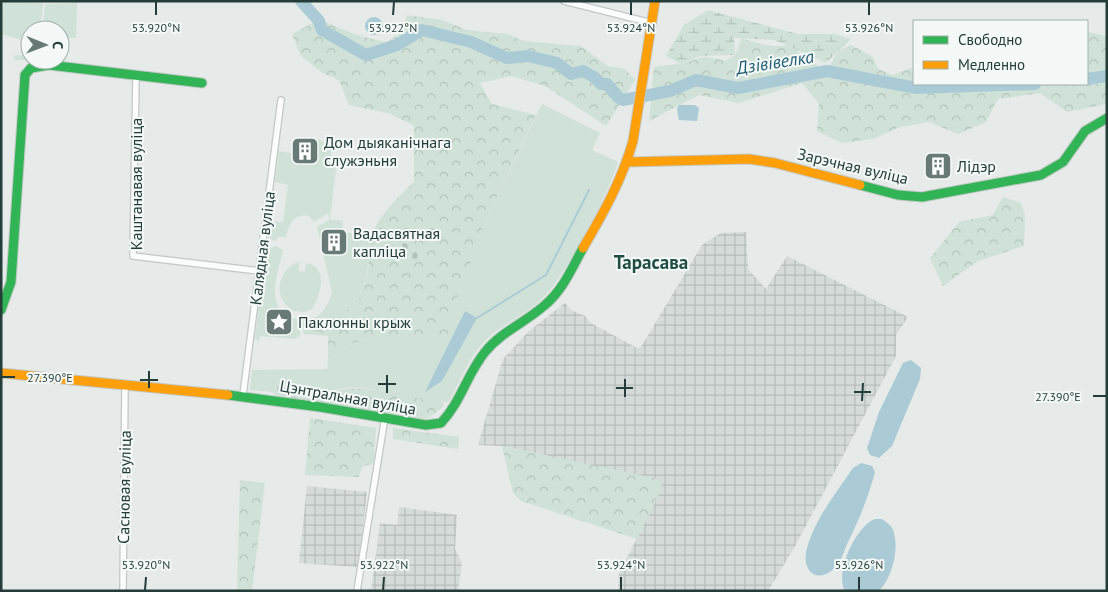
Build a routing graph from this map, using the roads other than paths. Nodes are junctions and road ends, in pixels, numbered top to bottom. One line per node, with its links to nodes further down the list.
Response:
1 (564, 1): 3 (street)
2 (655, 1): 3 (street, Цэнтральная вуліца)
3 (652, 24): 8 (street, Цэнтральная вуліца)
4 (136, 77): 5 (street); 9 (street, Каштанавая вуліца); 10 (street)
5 (202, 83)
6 (281, 100): 9 (street, Калядная вуліца)
7 (1107, 118): 8 (street, Зарэчная вуліца)
8 (628, 162): 14 (street, Цэнтральная вуліца)
9 (259, 271): 13 (street, Калядная вуліца)
10 (1, 310)
11 (1, 374): 12 (street, Цэнтральная вуліца)
12 (125, 384): 13 (street, Цэнтральная вуліца); 15 (street, Сасновая вуліца)
13 (243, 395): 14 (street, Цэнтральная вуліца)
14 (385, 417): 16 (street)
15 (123, 591)
16 (357, 591)

